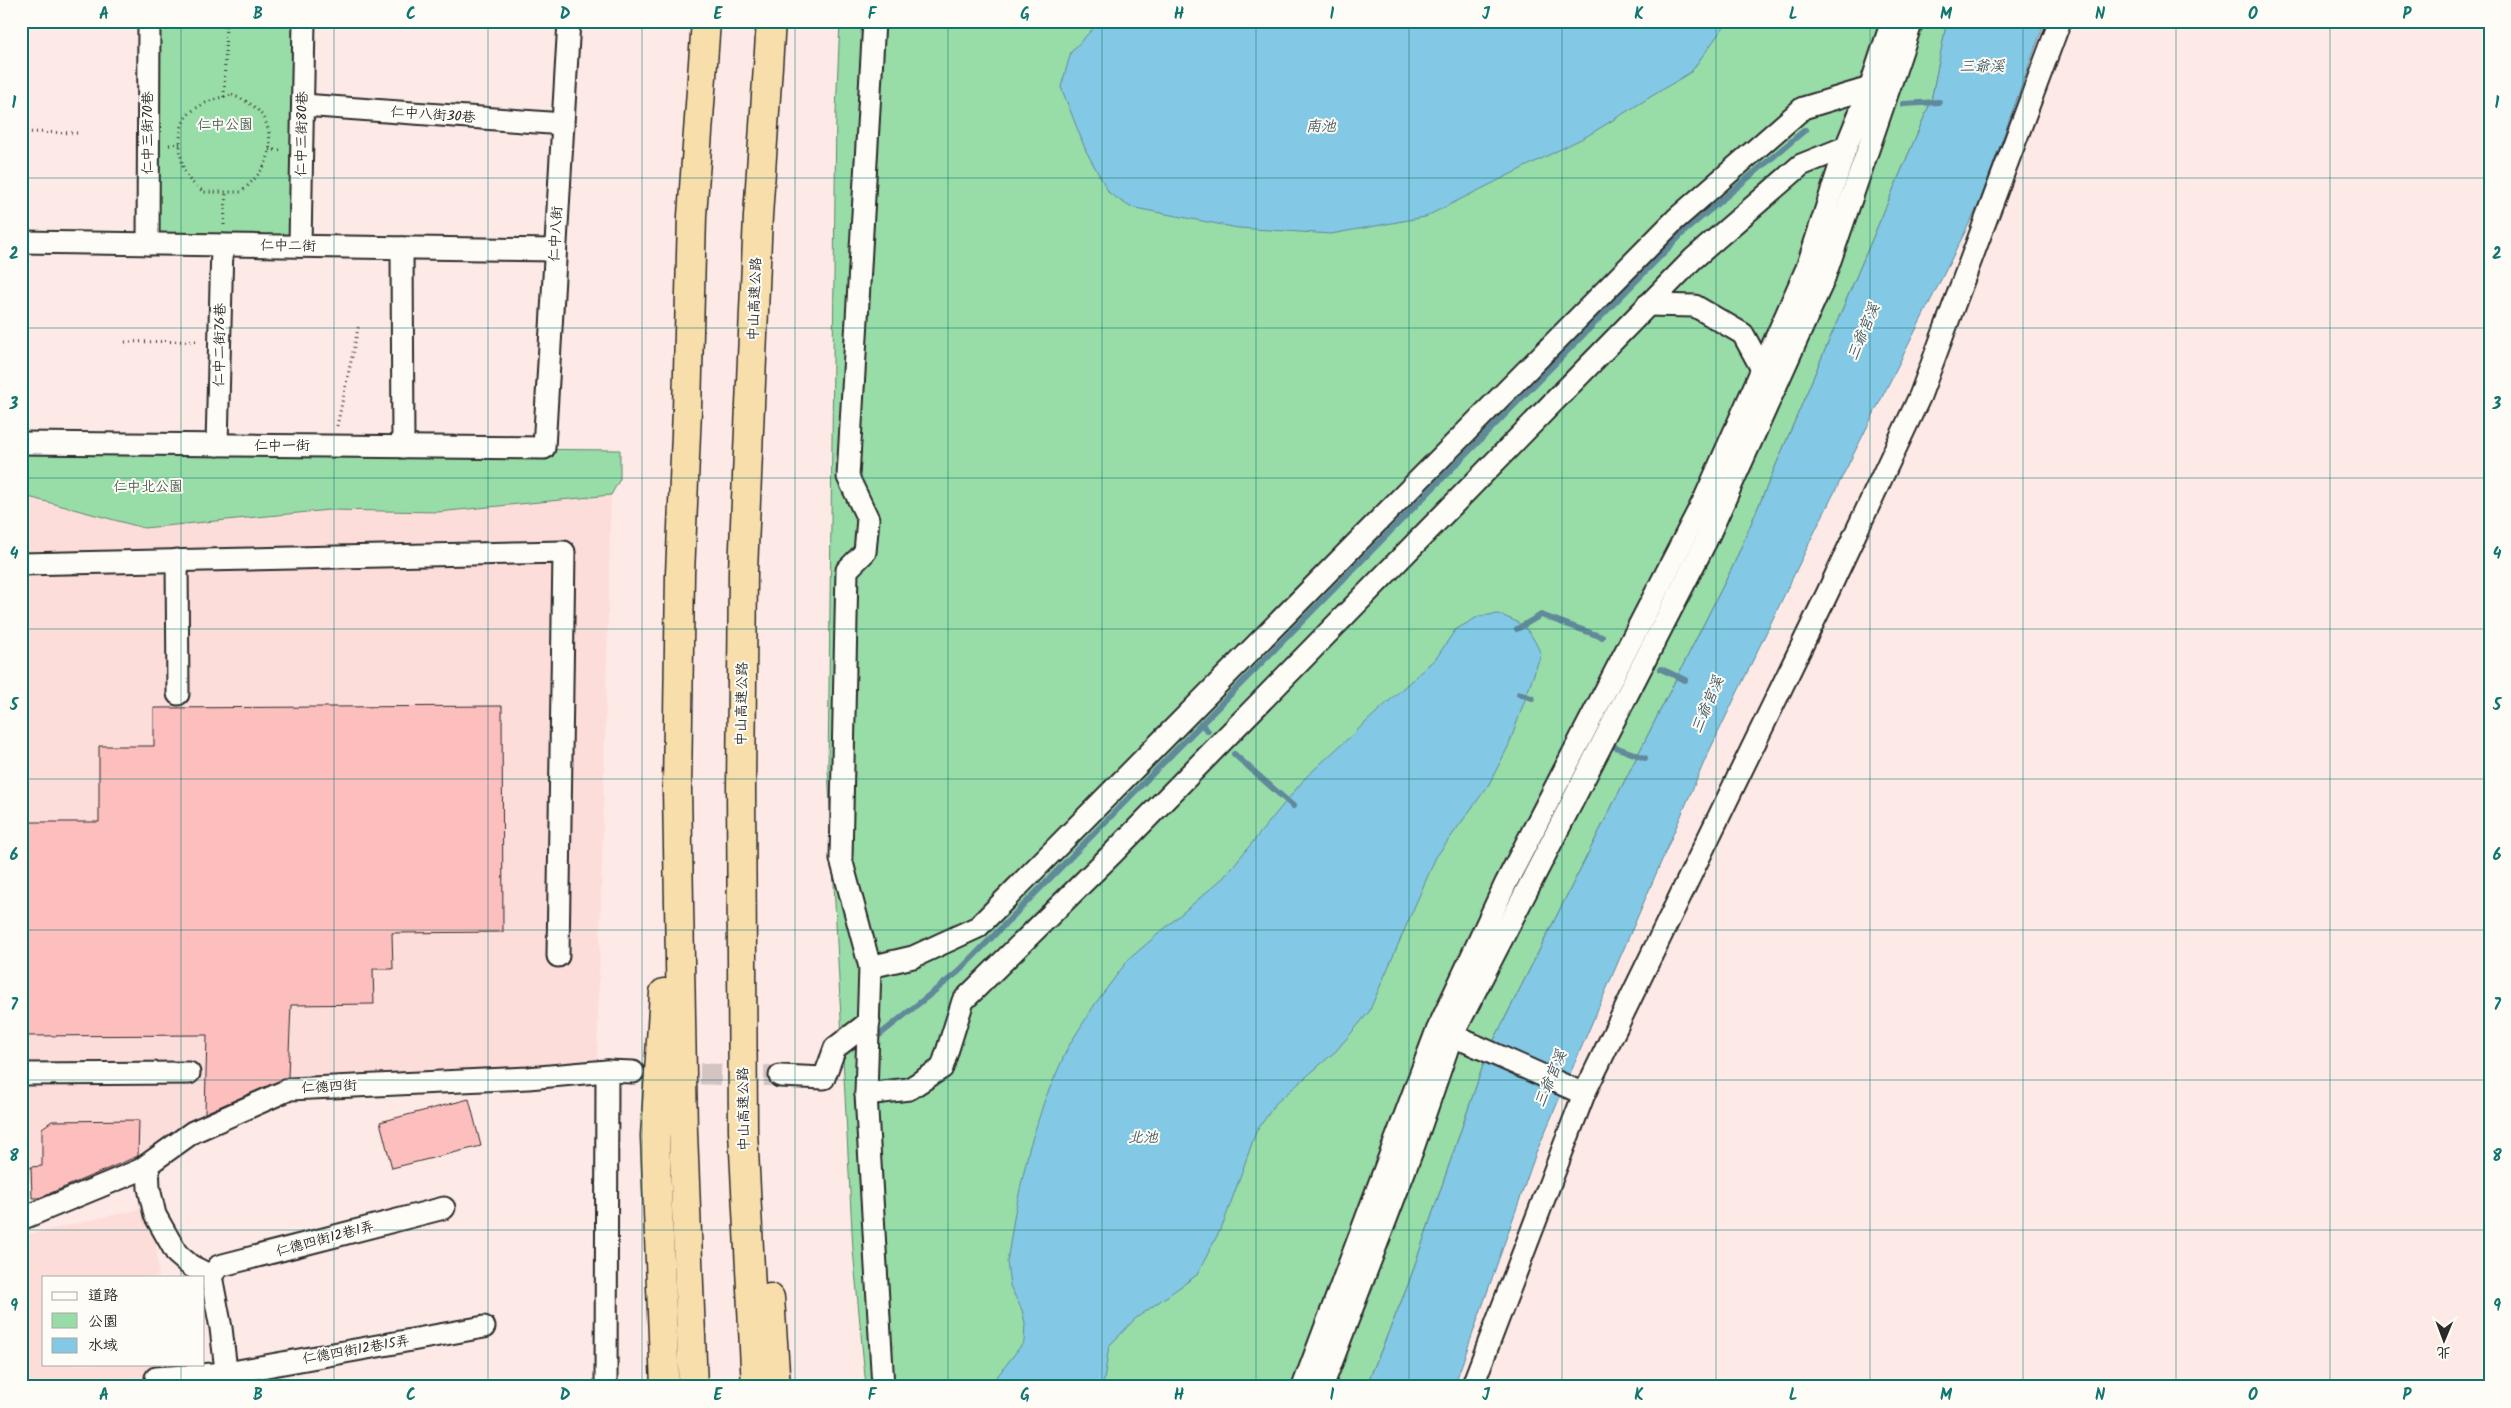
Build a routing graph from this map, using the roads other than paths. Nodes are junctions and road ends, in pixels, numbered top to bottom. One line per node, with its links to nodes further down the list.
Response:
1 (149, 21): 15 (street, 仁中三街70巷)
2 (304, 21): 11 (street, 仁中三街80巷)
3 (569, 21): 12 (street, 仁中八街)
4 (706, 21): 29 (highway)
5 (771, 21): 41 (highway, 中山高速公路)
6 (874, 21): 31 (street)
7 (1892, 21): 10 (street)
8 (1912, 21): 33 (street)
9 (2060, 21): 39 (street)
10 (1870, 88): 13 (street); 31 (street)
11 (302, 105): 12 (street, 仁中八街30巷); 17 (street, 仁中三街80巷)
12 (563, 124): 19 (street, 仁中八街)
13 (1846, 147): 20 (street); 21 (street)
14 (21, 242): 15 (street, 仁中二街)
15 (148, 244): 16 (street, 仁中二街)
16 (222, 245): 17 (street, 仁中二街); 23 (street, 仁中二街76巷)
17 (300, 246): 18 (street, 仁中二街)
18 (402, 248): 19 (street, 仁中二街); 24 (street)
19 (555, 250): 25 (street, 仁中八街)
20 (1647, 305): 21 (street); 40 (street)
21 (1762, 369): 33 (street)
22 (21, 443): 23 (street, 仁中一街)
23 (217, 445): 24 (street, 仁中一街)
24 (403, 447): 25 (street, 仁中一街)
25 (544, 448)
26 (177, 560): 27 (street); 28 (street); 30 (street)
27 (21, 564)
28 (178, 694)
29 (677, 789): 50 (highway); 51 (highway)
30 (558, 956)
31 (870, 967): 32 (street)
32 (869, 1022): 38 (street); 40 (street)
33 (1451, 1037): 39 (street); 55 (street); 56 (street)
34 (607, 1071): 35 (street, 仁德四街); 42 (street, 仁德四街); 49 (street)
35 (633, 1072)
36 (188, 1073): 37 (street)
37 (21, 1074)
38 (780, 1076)
39 (1578, 1090): 57 (street)
40 (866, 1094): 54 (street)
41 (744, 1131): 52 (highway, 中山高速公路); 53 (highway)
42 (148, 1165): 44 (street, 仁德四街); 45 (street)
43 (444, 1208): 45 (street, 仁德四街12巷1弄)
44 (21, 1219)
45 (210, 1276): 48 (street)
46 (484, 1327): 48 (street, 仁德四街12巷15弄)
47 (156, 1378): 48 (street, 仁德四街12巷15弄)
48 (228, 1380)
49 (606, 1387)
50 (665, 1387)
51 (693, 1387)
52 (756, 1387)
53 (776, 1387)
54 (883, 1387)
55 (1303, 1387)
56 (1322, 1387)
57 (1472, 1387)

